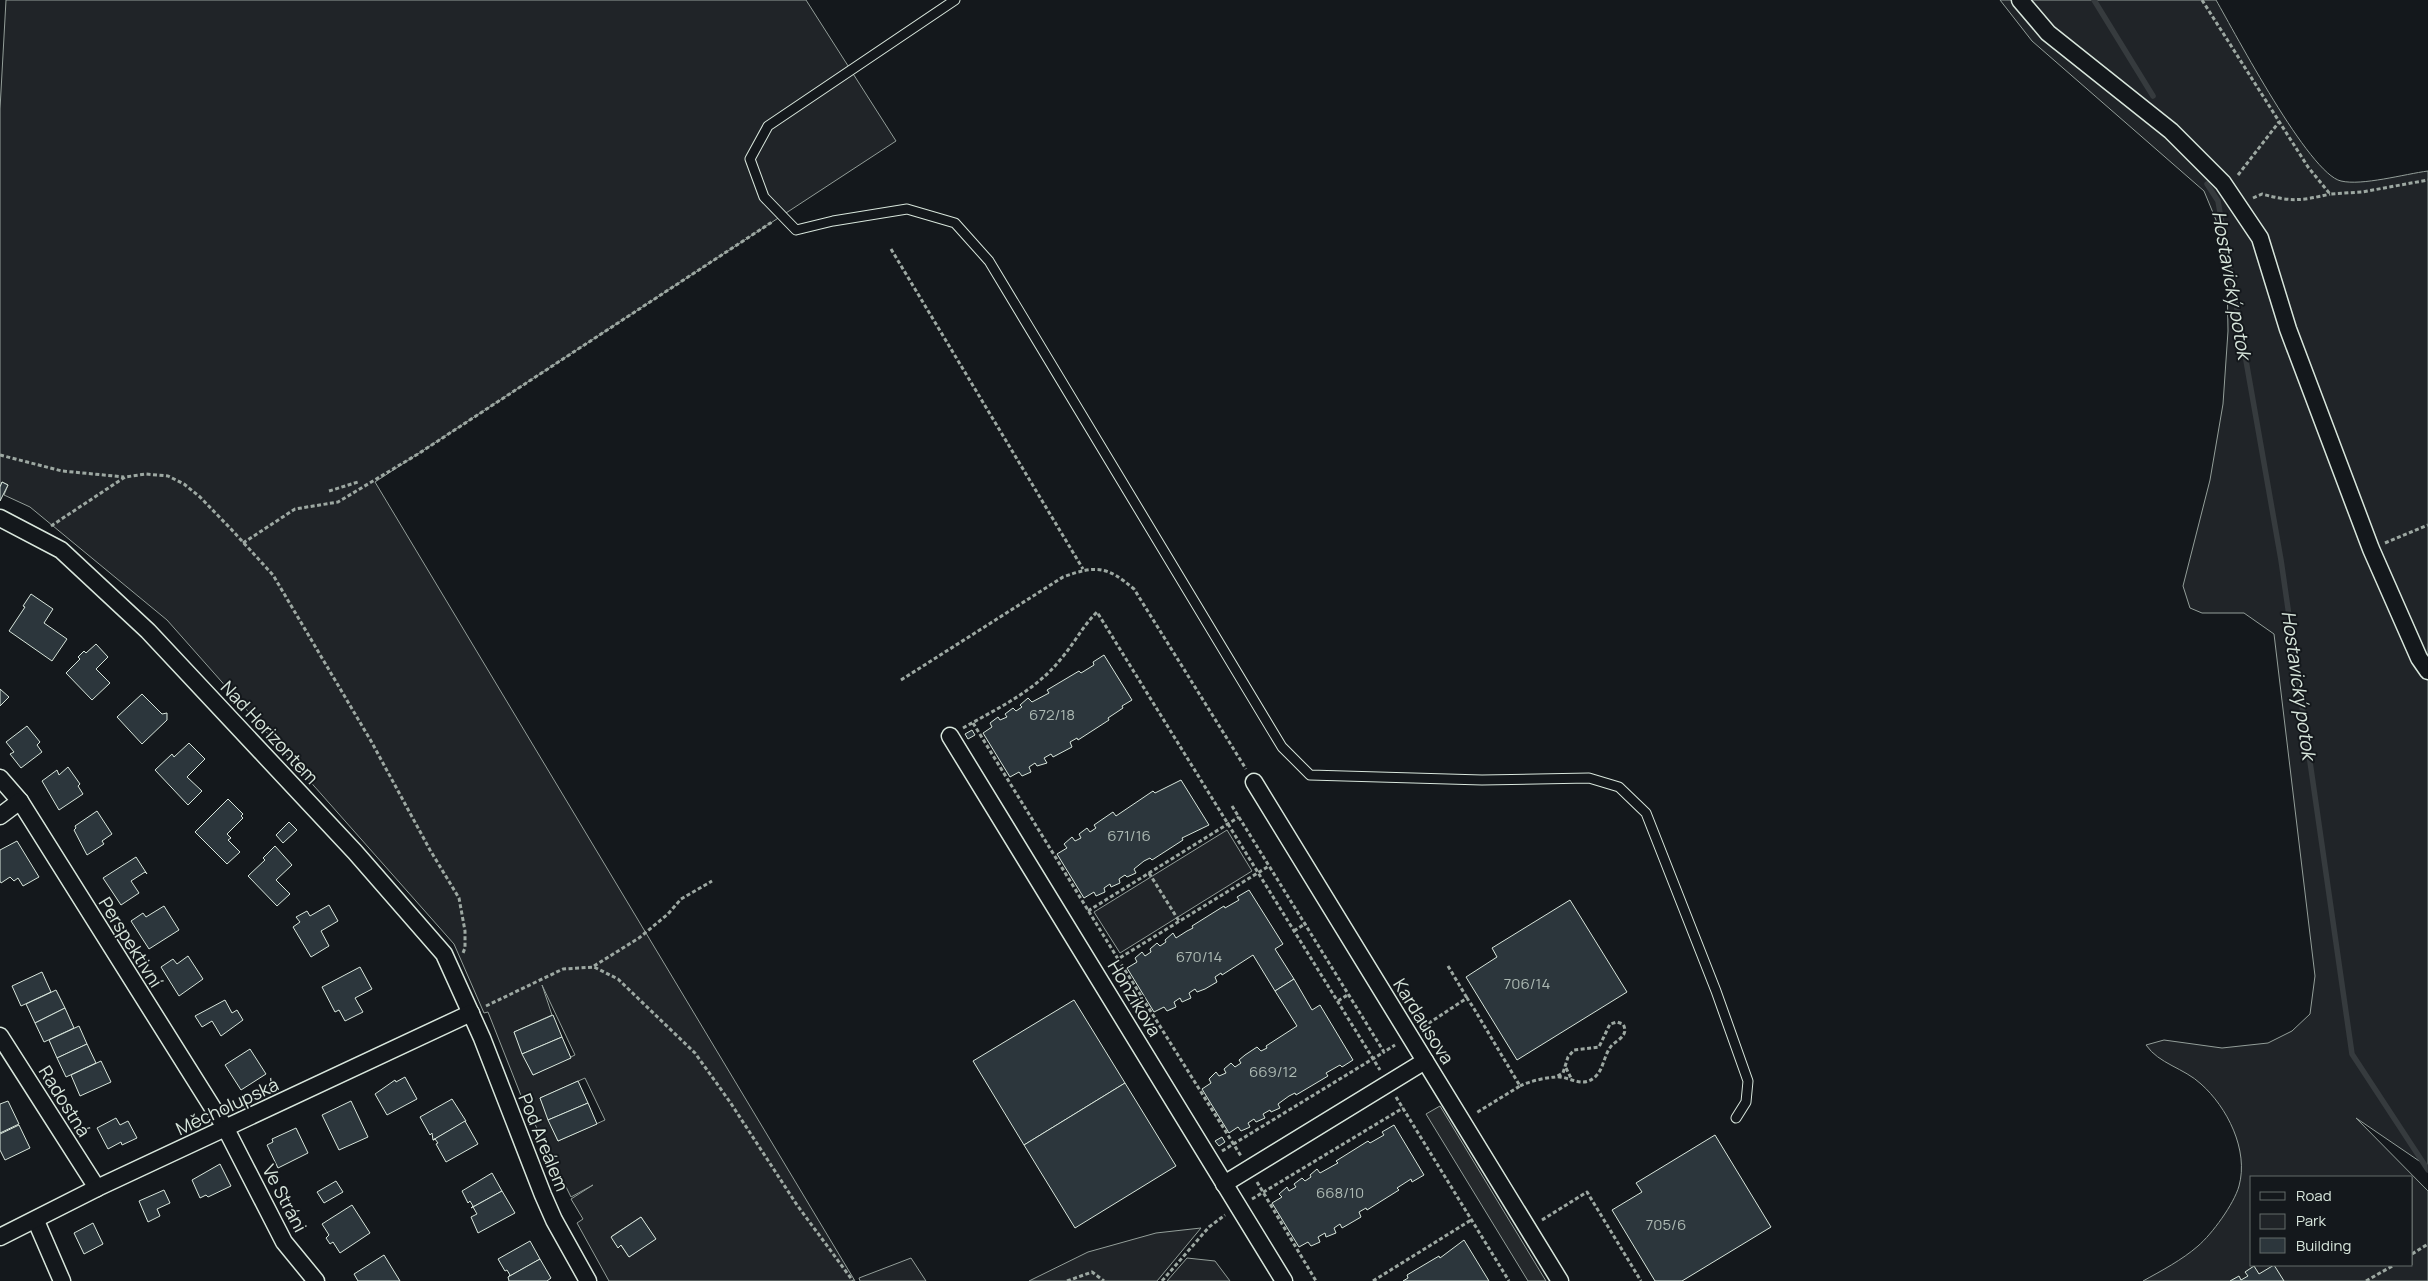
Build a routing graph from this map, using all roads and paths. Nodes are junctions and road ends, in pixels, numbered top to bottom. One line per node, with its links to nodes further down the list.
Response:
1 (955, 0): 8 (lane)
2 (2020, 0): 7 (street)
3 (2202, 0): 4 (path)
4 (2279, 122): 6 (path); 7 (path)
5 (2428, 180): 6 (path)
6 (2330, 194): 7 (path)
7 (2234, 198): 18 (street)
8 (781, 216): 17 (path); 60 (lane)
9 (891, 248): 19 (path)
10 (0, 455): 11 (path)
11 (125, 477): 16 (path); 17 (path)
12 (358, 482): 13 (path)
13 (329, 491)
14 (0, 518): 16 (street, Nad Horizontem)
15 (2428, 525): 18 (path)
16 (37, 537): 42 (street, Nad Horizontem)
17 (243, 543): 42 (path)
18 (2371, 549): 20 (street)
19 (1083, 569): 21 (path); 25 (path)
20 (2428, 672)
21 (901, 680)
22 (973, 723): 23 (path); 30 (path); 35 (path)
23 (950, 736): 63 (street, Honzíkova)
24 (0, 778): 26 (street, Perspektivní)
25 (1254, 782): 52 (street, Kardausova)
26 (20, 802): 28 (street); 61 (street, Perspektivní)
27 (1232, 806): 29 (path)
28 (0, 816)
29 (1239, 817): 30 (path); 31 (path)
30 (1228, 824): 32 (path); 33 (path)
31 (1269, 866): 33 (path); 37 (path)
32 (1150, 873): 35 (path); 36 (path)
33 (1258, 873): 36 (path); 38 (path)
34 (712, 881): 41 (path)
35 (1088, 911): 39 (path)
36 (1179, 921): 39 (path)
37 (1306, 923): 38 (path); 43 (path)
38 (1294, 931): 45 (path)
39 (1118, 959): 62 (path)
40 (1448, 966): 44 (path)
41 (594, 967): 46 (path); 79 (path)
42 (453, 971): 46 (street, Nad Horizontem)
43 (1349, 994): 45 (path); 50 (path)
44 (1467, 998): 47 (path); 57 (path)
45 (1338, 1001): 51 (path)
46 (472, 1013): 61 (street, Měcholupská); 78 (street, Pod Areálem)
47 (1422, 1027)
48 (0, 1036): 66 (street, Radostná)
49 (1399, 1042): 50 (path)
50 (1384, 1052): 51 (path)
51 (1374, 1059): 56 (path); 62 (path)
52 (1426, 1061): 56 (street); 87 (street, Kardausova)
53 (1566, 1065): 54 (path); 55 (path); 55 (path)
54 (1556, 1077): 55 (path); 57 (path)
55 (1574, 1081)
56 (1389, 1084): 58 (path); 64 (street)
57 (1520, 1086): 59 (path)
58 (1403, 1108): 67 (path); 69 (path)
59 (1475, 1113)
60 (1736, 1118)
61 (226, 1129): 66 (street, Měcholupská); 77 (street, Ve Stráni)
62 (1234, 1145): 63 (path); 64 (path)
63 (1209, 1159): 65 (street, Honzíkova)
64 (1249, 1169): 65 (street); 67 (path)
65 (1224, 1184): 68 (street, Honzíkova)
66 (96, 1188): 71 (street, Měcholupská)
67 (1263, 1193): 68 (path); 84 (path)
68 (1238, 1207): 82 (path); 83 (street, Honzíkova)
69 (1471, 1220): 85 (path); 86 (path)
70 (1542, 1220): 88 (path)
71 (36, 1221): 72 (street, Měcholupská); 76 (street)
72 (0, 1237)
73 (2427, 1246): 74 (path)
74 (2413, 1253)
75 (2392, 1266): 89 (path)
76 (62, 1281)
77 (316, 1281)
78 (588, 1281)
79 (853, 1281)
80 (1067, 1281): 81 (path)
81 (1104, 1281)
82 (1162, 1281)
83 (1284, 1281)
84 (1316, 1281)
85 (1373, 1281)
86 (1509, 1281)
87 (1560, 1281)
88 (1641, 1281)
89 (2366, 1281)

